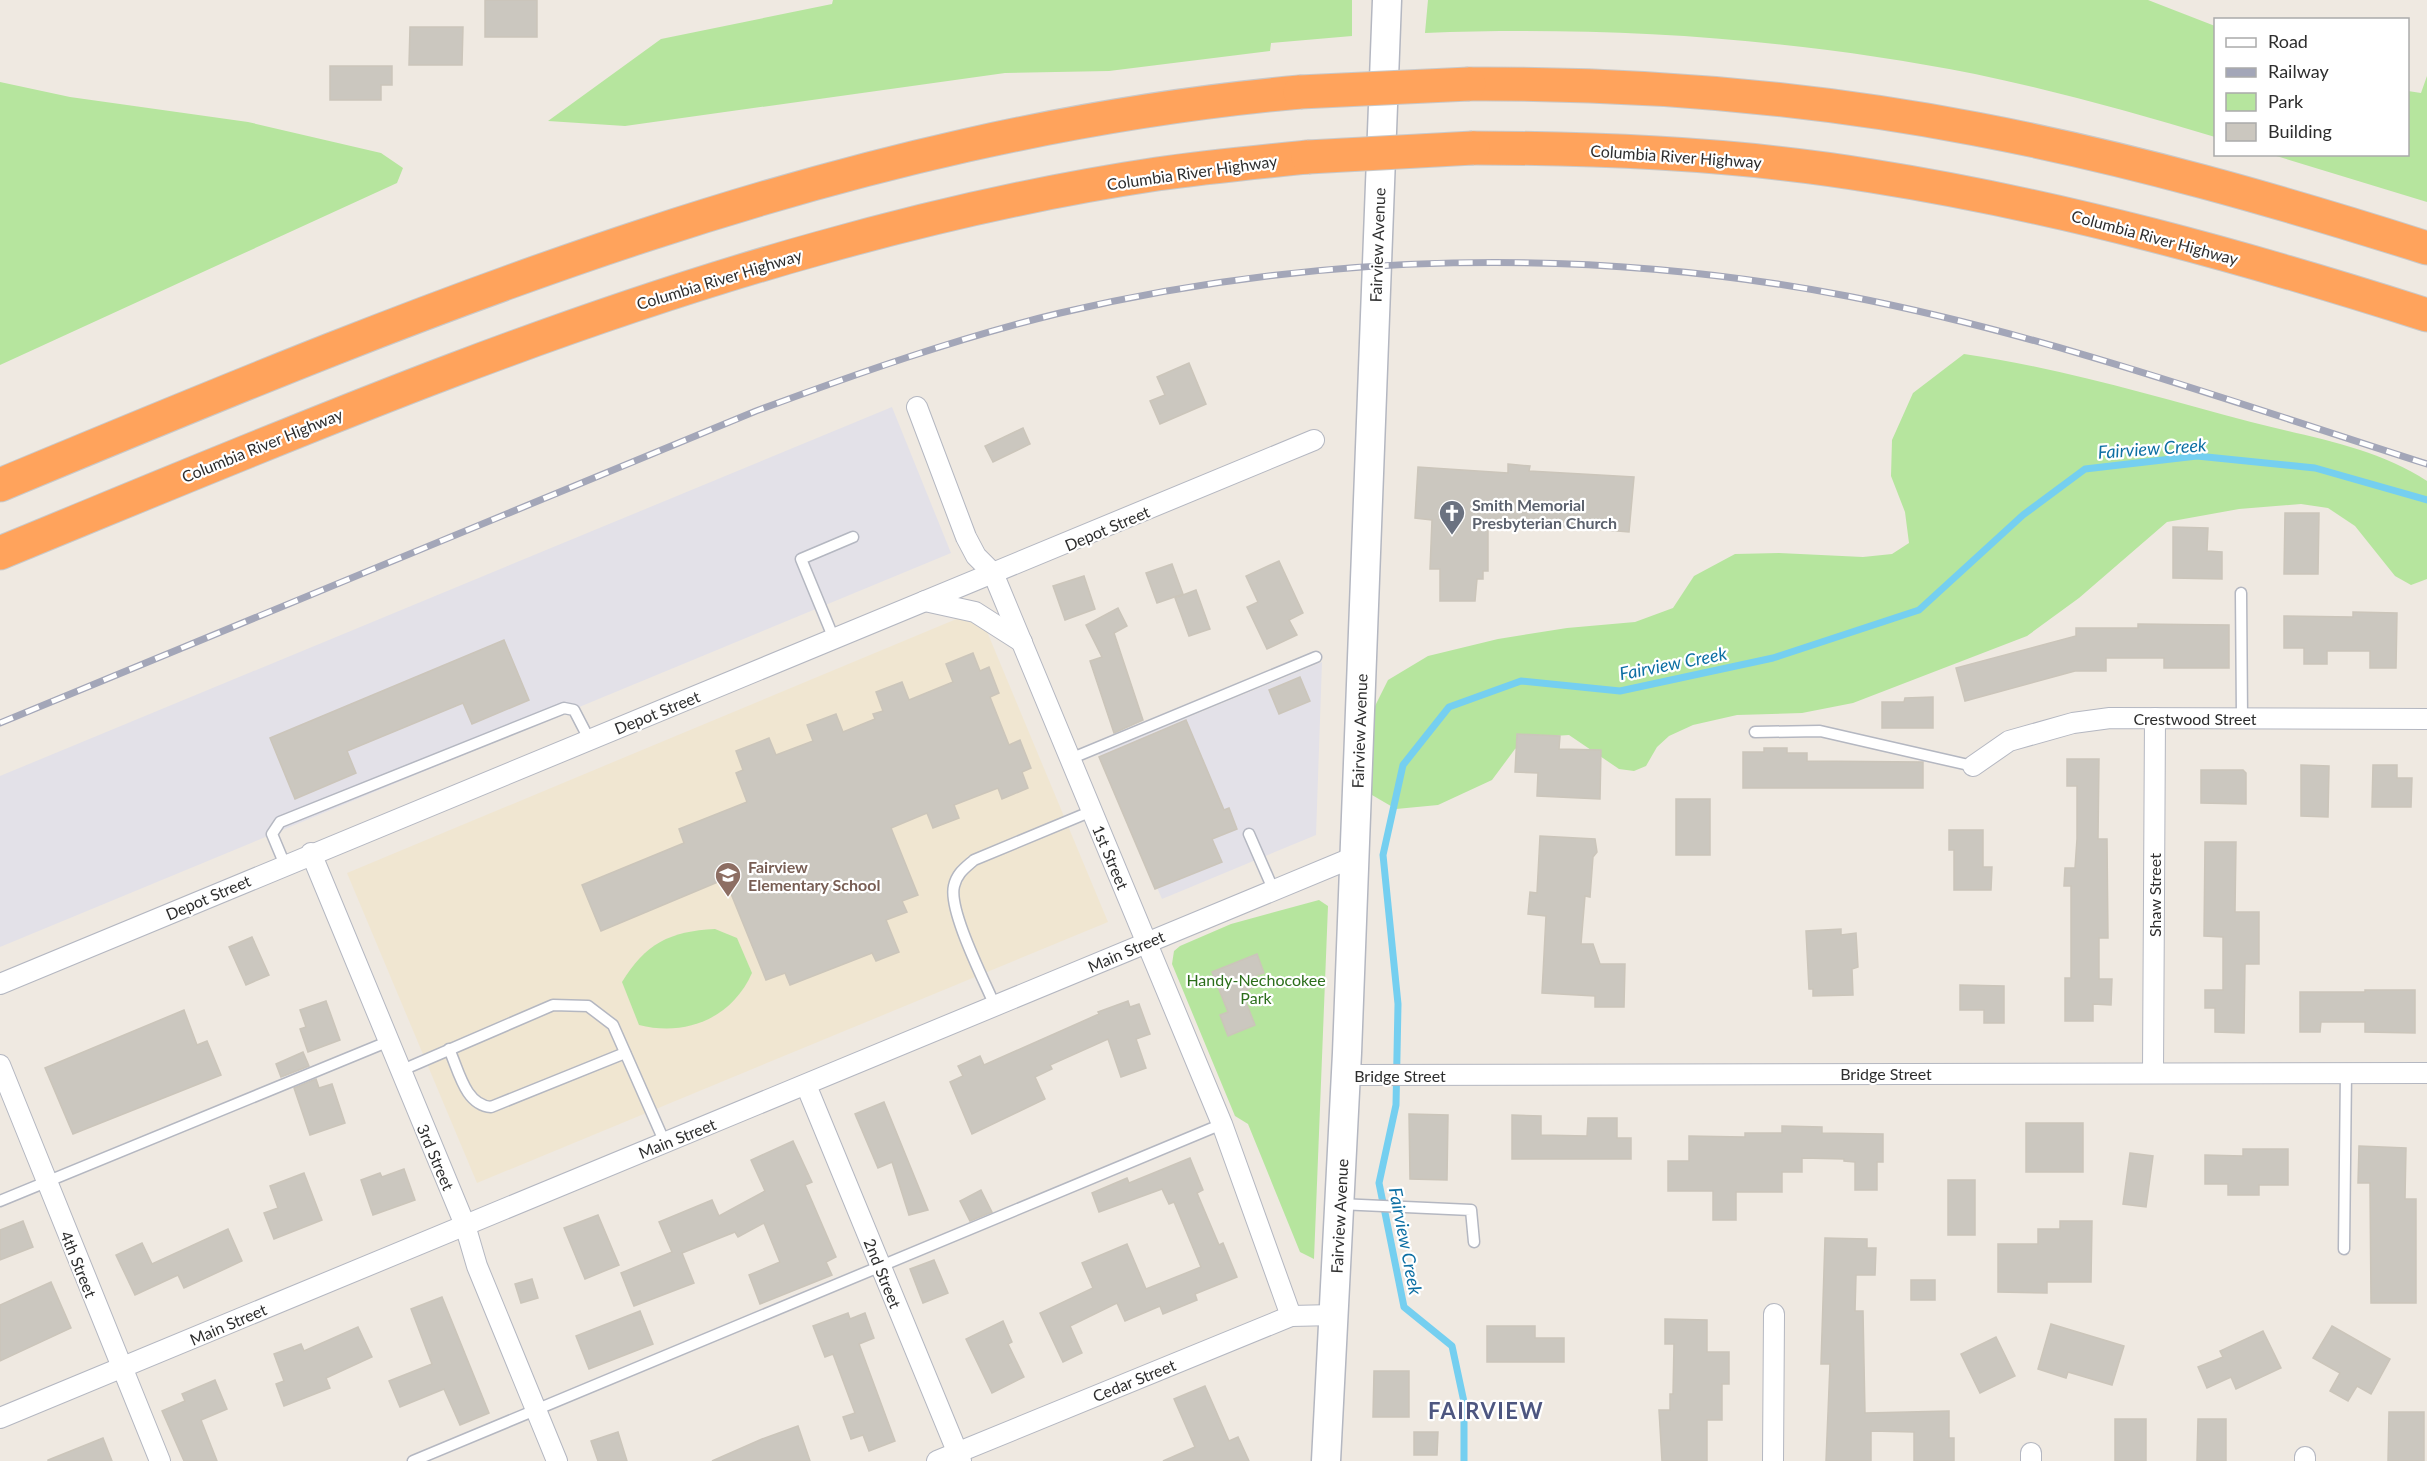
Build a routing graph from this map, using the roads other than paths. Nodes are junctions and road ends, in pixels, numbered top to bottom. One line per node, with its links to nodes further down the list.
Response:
1 (1387, 0): 25 (main road, Fairview Avenue)
2 (2427, 248): 6 (highway, bridge)
3 (2427, 315): 8 (highway, Columbia River Highway, bridge)
4 (918, 407): 9 (street, 1st Street)
5 (1314, 440): 9 (street, Depot Street)
6 (0, 484)
7 (853, 537): 12 (lane)
8 (0, 553)
9 (993, 573): 11 (street, Depot Street); 13 (street, 1st Street)
10 (2241, 593): 16 (lane)
11 (925, 601): 12 (street, Depot Street); 13 (street)
12 (834, 639): 19 (street, Depot Street)
13 (1022, 642): 20 (street, 1st Street)
14 (1316, 657): 20 (lane)
15 (2155, 718): 16 (street, Crestwood Street); 21 (street, Crestwood Street); 36 (street, Shaw Street)
16 (2242, 718): 17 (street, Crestwood Street)
17 (2427, 719)
18 (1755, 732): 21 (lane)
19 (589, 739): 24 (street, Depot Street); 26 (lane)
20 (1070, 759): 22 (street, 1st Street)
21 (1973, 766)
22 (1092, 811): 28 (street, 1st Street); 30 (lane)
23 (1249, 834): 27 (lane)
24 (311, 854): 26 (street, Depot Street); 31 (street, 3rd Street)
25 (1354, 856): 27 (street, Main Street); 39 (main road, Fairview Avenue)
26 (285, 865): 29 (street, Depot Street)
27 (1273, 889): 28 (street, Main Street)
28 (1146, 942): 30 (street, Main Street); 41 (street, 1st Street)
29 (0, 984)
30 (995, 1006): 40 (street, Main Street)
31 (387, 1042): 35 (street, 3rd Street); 43 (lane)
32 (449, 1050): 33 (lane); 33 (lane); 35 (lane)
33 (625, 1053): 42 (lane)
34 (0, 1065): 43 (street, 4th Street)
35 (400, 1071): 46 (street, 3rd Street)
36 (2153, 1072): 37 (street, Bridge Street); 39 (street, Bridge Street)
37 (2346, 1072): 38 (street, Bridge Street); 48 (lane)
38 (2427, 1073)
39 (1346, 1075): 45 (main road, Fairview Avenue)
40 (806, 1086): 42 (street, Main Street); 49 (street, 2nd Street)
41 (1222, 1124): 49 (lane); 52 (street, 1st Street)
42 (665, 1143): 46 (street, Main Street)
43 (46, 1182): 44 (lane); 53 (street, 4th Street)
44 (0, 1201)
45 (1339, 1204): 47 (lane); 51 (main road, Fairview Avenue)
46 (465, 1225): 53 (street, Main Street); 54 (street, 3rd Street)
47 (1474, 1242)
48 (2344, 1249)
49 (880, 1267): 54 (lane); 56 (street, 2nd Street)
50 (1774, 1314): 62 (street)
51 (1334, 1315): 52 (street, Cedar Street); 61 (main road, Fairview Avenue)
52 (1292, 1316): 56 (street, Cedar Street)
53 (121, 1368): 55 (street, Main Street); 57 (street, 4th Street)
54 (536, 1410): 58 (lane); 59 (street, 3rd Street)
55 (0, 1418)
56 (959, 1457): 60 (street, Cedar Street)
57 (160, 1461)
58 (413, 1461)
59 (557, 1461)
60 (937, 1461)
61 (1326, 1461)
62 (1773, 1461)

